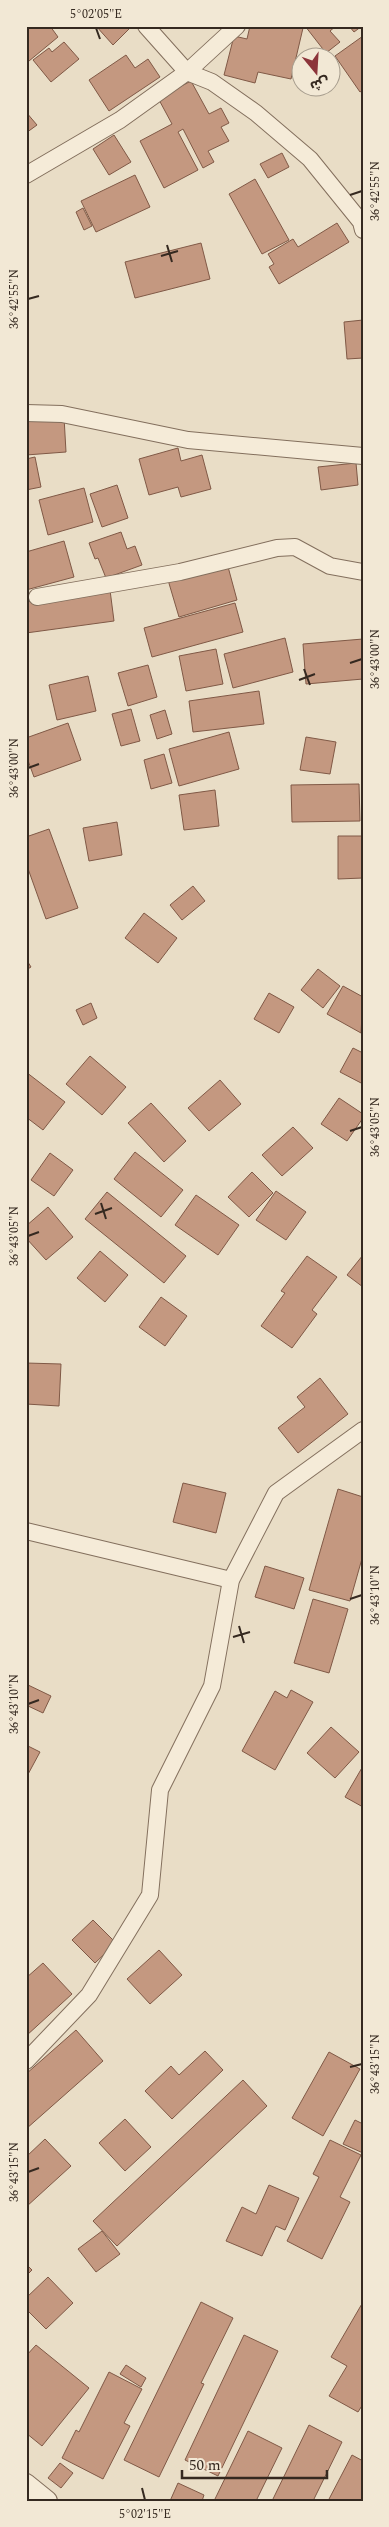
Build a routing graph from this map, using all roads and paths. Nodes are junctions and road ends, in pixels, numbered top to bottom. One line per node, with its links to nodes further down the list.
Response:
1 (146, 26): 3 (street)
2 (238, 26): 3 (street)
3 (187, 72): 4 (street); 5 (street)
4 (26, 175)
5 (363, 230)
6 (26, 413): 7 (street)
7 (363, 456)
8 (363, 572): 9 (street)
9 (37, 596)
10 (363, 1430): 12 (street)
11 (26, 1531): 12 (street)
12 (231, 1580): 13 (street)
13 (26, 2061)
14 (26, 2484): 15 (street)
15 (47, 2501)

